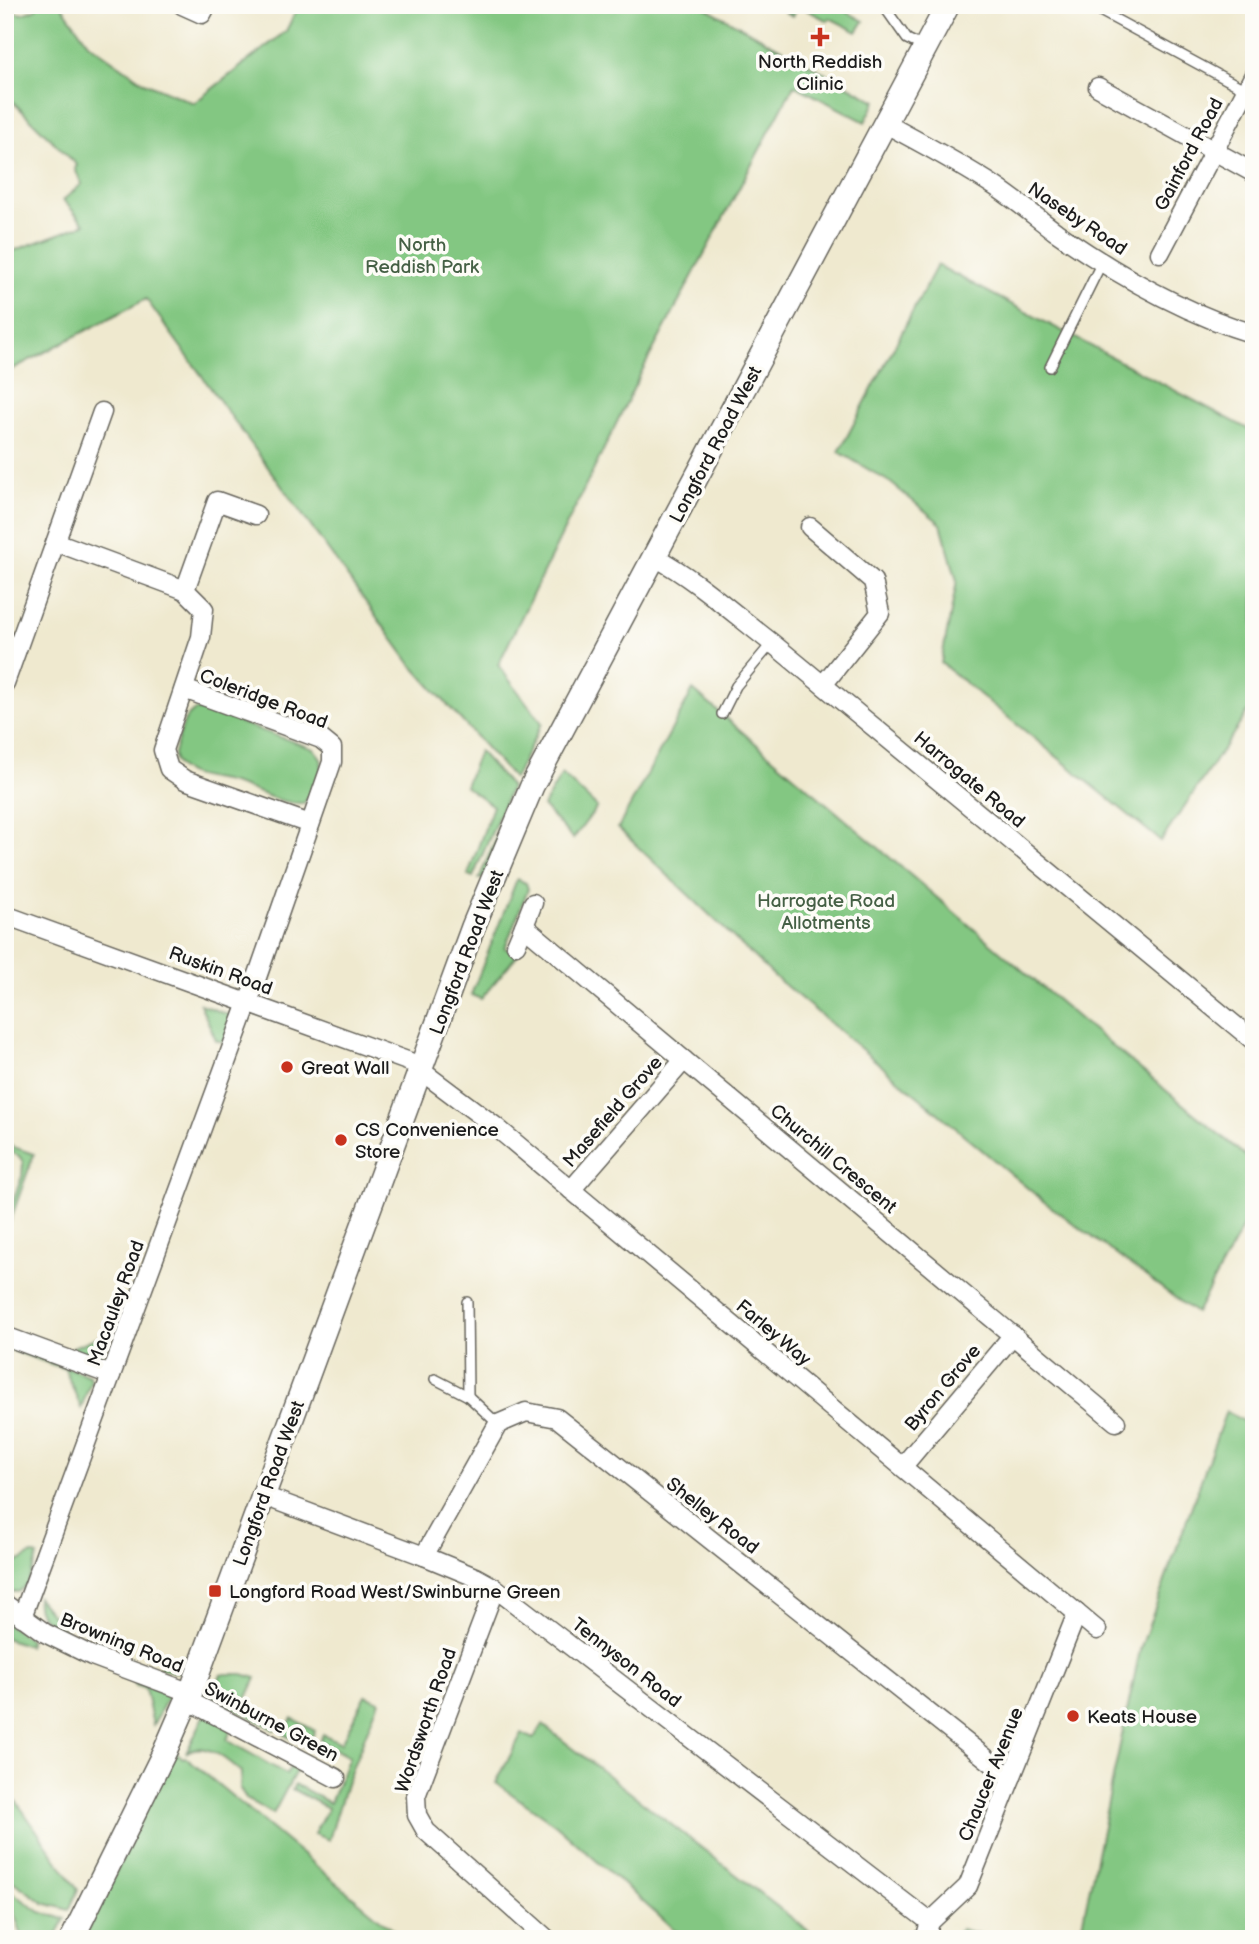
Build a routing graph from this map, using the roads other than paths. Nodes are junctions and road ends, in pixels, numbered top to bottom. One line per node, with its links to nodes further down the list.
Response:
1 (182, 5): 2 (street)
2 (206, 5)
3 (883, 5): 6 (lane)
4 (948, 5): 6 (street, Longford Road West)
5 (1089, 5): 7 (lane)
6 (926, 48): 9 (street, Longford Road West)
7 (1251, 85): 10 (street, Gainford Road)
8 (1098, 88): 10 (street)
9 (886, 124): 13 (street, Naseby Road); 20 (street, Longford Road West)
10 (1214, 151): 11 (street); 12 (street, Gainford Road)
11 (1254, 173)
12 (1160, 253)
13 (1102, 262): 14 (street, Naseby Road); 15 (lane)
14 (1254, 334)
15 (1050, 367)
16 (102, 412): 19 (street)
17 (256, 515): 21 (street)
18 (810, 527): 24 (street)
19 (56, 542): 21 (street); 23 (street)
20 (655, 557): 22 (street, Harrogate Road); 35 (street, Longford Road West)
21 (185, 590): 25 (street, Coleridge Road)
22 (772, 643): 24 (street, Harrogate Road); 26 (lane)
23 (5, 683)
24 (823, 685): 33 (street, Harrogate Road)
25 (184, 689): 27 (street, Coleridge Road); 27 (street, Coleridge Road)
26 (722, 714)
27 (310, 824): 32 (street, Coleridge Road)
28 (533, 903): 30 (street)
29 (5, 915): 32 (street, Ruskin Road)
30 (524, 926): 31 (street); 34 (street, Churchill Crescent)
31 (516, 945)
32 (248, 1003): 35 (street, Ruskin Road); 40 (street, Macauley Road)
33 (1254, 1041)
34 (684, 1060): 36 (street, Masefield Grove); 38 (street, Churchill Crescent)
35 (421, 1068): 36 (street, Farley Way); 46 (street, Longford Road West)
36 (571, 1190): 45 (street, Farley Way)
37 (467, 1301): 42 (lane)
38 (1013, 1335): 43 (street, Churchill Crescent); 45 (street, Byron Grove)
39 (5, 1336): 40 (street)
40 (111, 1375): 51 (street, Macauley Road)
41 (435, 1379): 42 (lane)
42 (468, 1396): 44 (lane)
43 (1116, 1422)
44 (498, 1424): 47 (street); 55 (street, Shelley Road)
45 (903, 1466): 50 (street, Farley Way)
46 (264, 1496): 47 (street, Tennyson Road); 53 (street, Longford Road West)
47 (424, 1556): 48 (street, Tennyson Road)
48 (495, 1588): 56 (street, Tennyson Road); 58 (street, Wordsworth Road)
49 (5, 1604): 51 (street, Browning Road)
50 (1077, 1613): 52 (street, Farley Way); 55 (street, Chaucer Avenue)
51 (22, 1617): 53 (street, Browning Road)
52 (1097, 1630)
53 (189, 1696): 54 (street, Swinburne Green); 57 (street, Longford Road West)
54 (336, 1778)
55 (1011, 1778): 56 (street, Chaucer Avenue)
56 (928, 1930)
57 (72, 1939)
58 (547, 1939)

